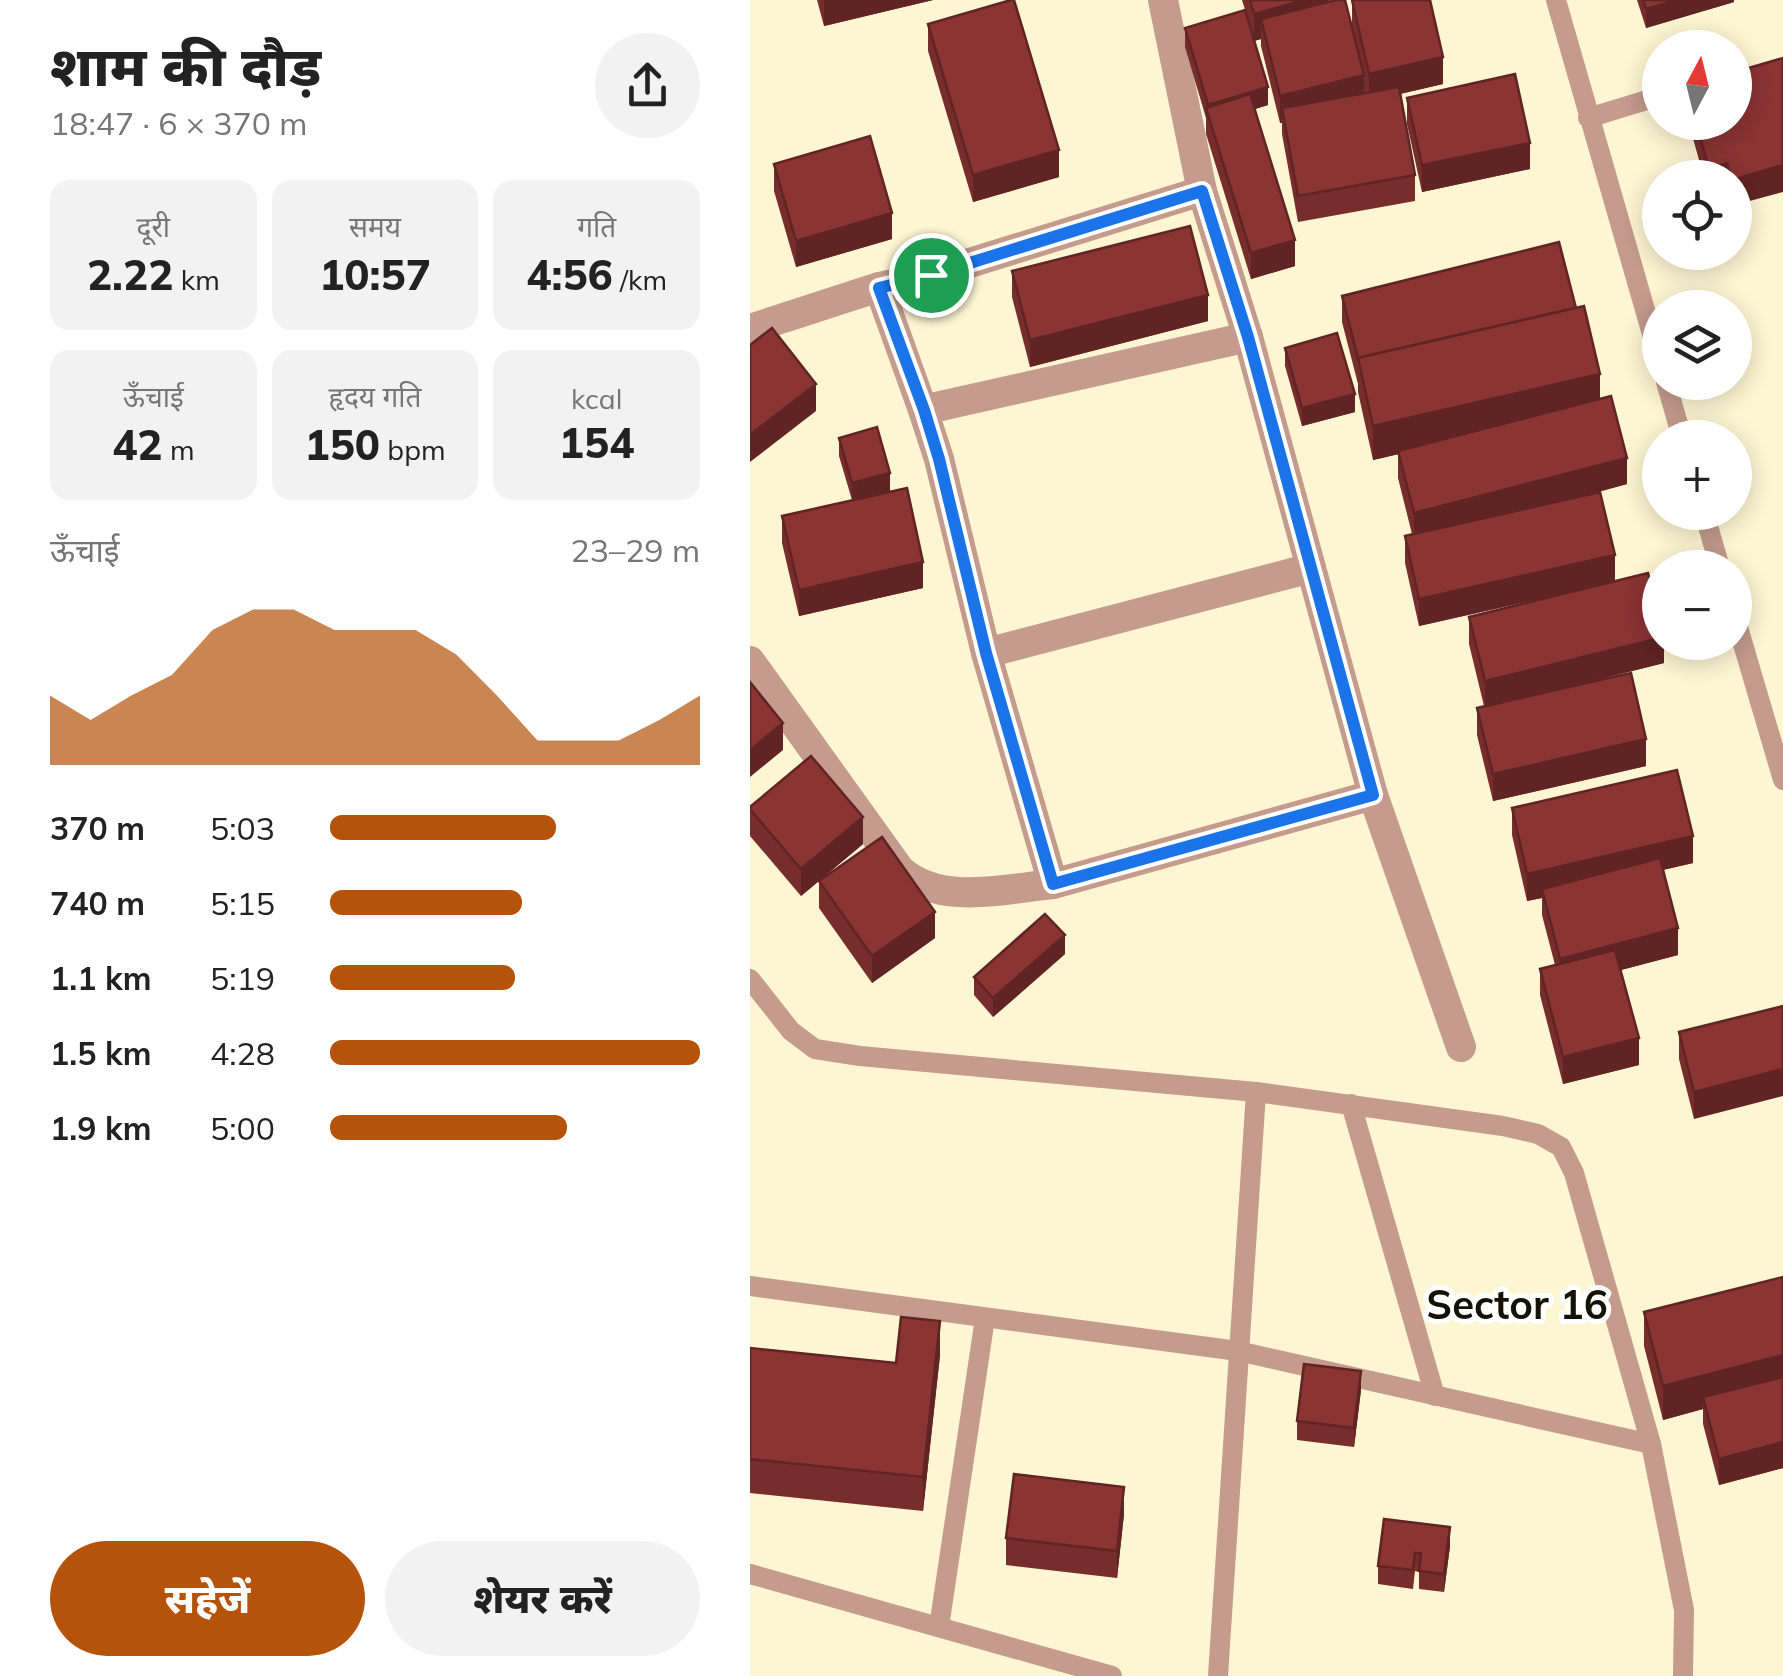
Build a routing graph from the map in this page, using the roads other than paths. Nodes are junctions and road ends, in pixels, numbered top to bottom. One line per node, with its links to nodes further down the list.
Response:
1 (1163, 0): 5 (street)
2 (1556, 0): 4 (lane)
3 (1642, 102): 4 (lane)
4 (1588, 118): 7 (lane)
5 (1202, 191): 6 (street); 9 (street)
6 (879, 288): 8 (street); 10 (street)
7 (1642, 301)
8 (750, 329)
9 (1248, 337): 10 (street); 11 (street)
10 (924, 410): 12 (street)
11 (1311, 568): 12 (street); 16 (street)
12 (986, 653): 17 (street)
13 (1748, 660): 15 (lane)
14 (750, 661): 17 (street)
15 (1783, 780)
16 (1373, 795): 17 (street); 19 (street)
17 (1053, 884)
18 (750, 979): 20 (lane)
19 (1461, 1048)
20 (1256, 1092): 21 (lane); 24 (lane)
21 (1351, 1104): 25 (lane); 26 (lane)
22 (750, 1286): 23 (lane)
23 (985, 1318): 24 (lane); 28 (lane)
24 (1238, 1352): 25 (lane); 30 (lane)
25 (1435, 1396): 26 (lane)
26 (1651, 1444): 31 (lane)
27 (750, 1574): 28 (lane)
28 (939, 1628): 29 (lane)
29 (1112, 1676)
30 (1218, 1676)
31 (1683, 1676)

